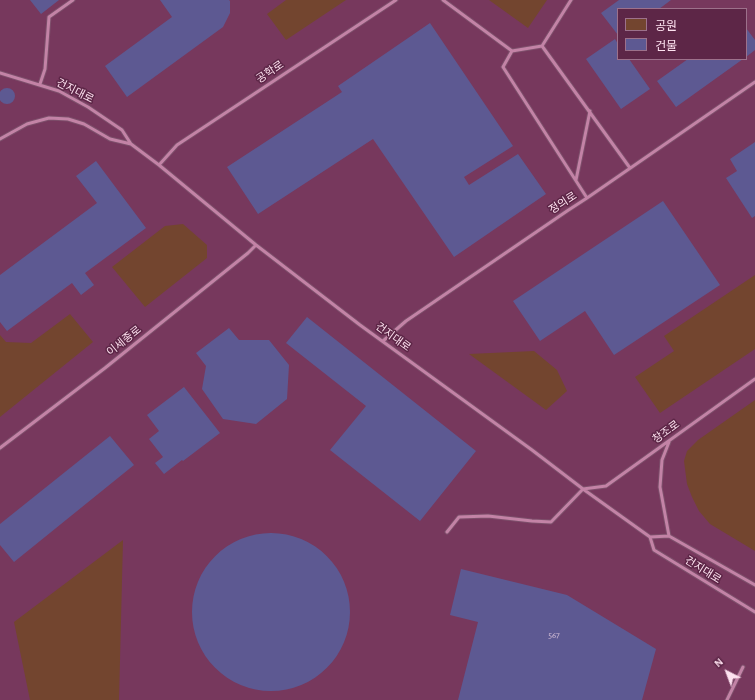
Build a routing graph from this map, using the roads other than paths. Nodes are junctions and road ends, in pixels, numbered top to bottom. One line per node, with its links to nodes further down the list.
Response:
1 (73, 0): 9 (lane)
2 (396, 0): 13 (lane, 공학로)
3 (443, 0): 6 (lane)
4 (571, 0): 5 (lane)
5 (542, 46): 6 (lane); 10 (lane)
6 (512, 51): 15 (lane)
7 (0, 73): 9 (lane, 건지대로)
8 (755, 82): 14 (lane, 정의로)
9 (40, 84): 12 (lane, 건지대로)
10 (590, 111): 14 (lane); 15 (lane)
11 (0, 139): 12 (lane, 건지대로)
12 (131, 144): 13 (lane, 건지대로)
13 (159, 165): 17 (lane, 건지대로)
14 (630, 168): 16 (lane, 정의로)
15 (575, 180): 16 (lane)
16 (587, 198): 18 (lane, 정의로)
17 (256, 245): 18 (lane, 건지대로); 21 (lane, 이세종로)
18 (383, 341): 22 (lane, 건지대로)
19 (755, 380): 20 (lane, 창조로)
20 (669, 441): 22 (lane, 창조로); 24 (lane)
21 (0, 448)
22 (583, 489): 23 (lane); 25 (lane, 건지대로)
23 (447, 532)
24 (669, 536): 25 (lane); 26 (lane, 건지대로)
25 (650, 537): 27 (lane, 건지대로)
26 (755, 585)
27 (755, 612)
28 (742, 667): 29 (lane)
29 (727, 700)

